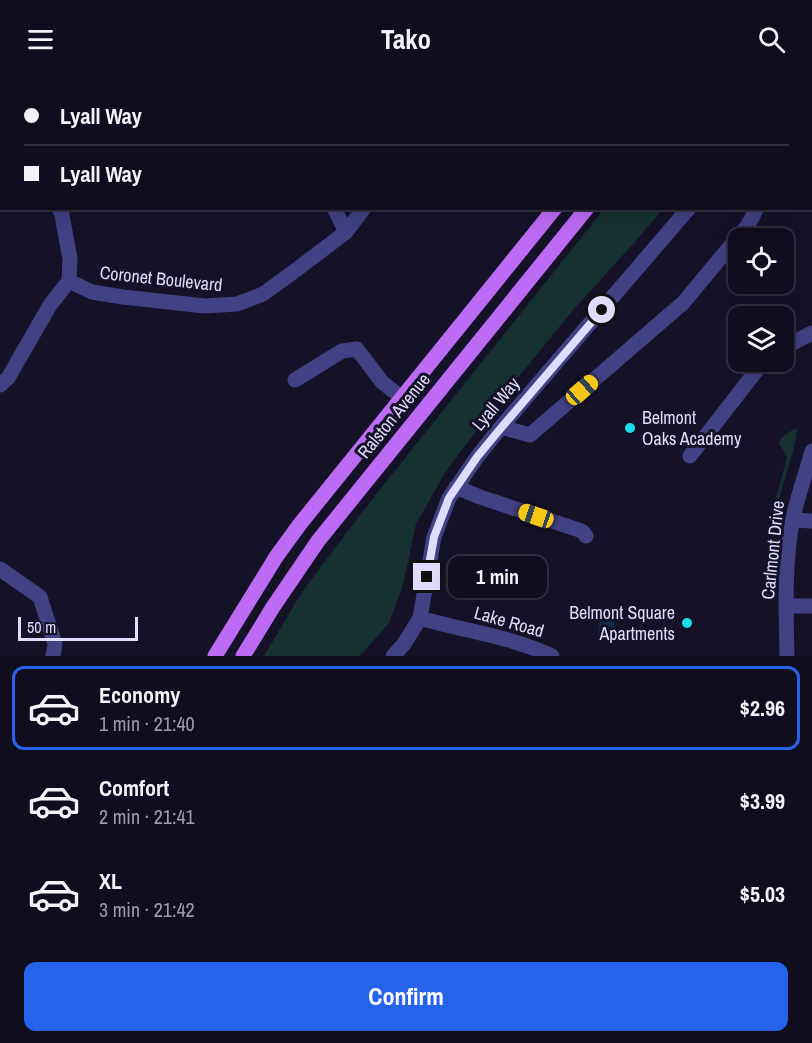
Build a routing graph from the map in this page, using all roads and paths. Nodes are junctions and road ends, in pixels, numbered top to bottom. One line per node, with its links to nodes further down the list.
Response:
1 (60, 210): 9 (street)
2 (335, 210): 8 (street)
3 (362, 210): 8 (street, Coronet Boulevard)
4 (553, 210): 15 (main road, Ralston Avenue)
5 (585, 210): 29 (main road, Ralston Avenue)
6 (687, 210): 16 (street, Lyall Way)
7 (756, 210): 16 (street)
8 (346, 232): 9 (street, Coronet Boulevard)
9 (69, 281): 14 (street)
10 (812, 333): 11 (street)
11 (794, 342)
12 (755, 372): 18 (street)
13 (295, 380): 15 (street)
14 (0, 385)
15 (402, 398): 28 (main road, Ralston Avenue)
16 (501, 428): 19 (street, Lyall Way)
17 (812, 451): 20 (street, Carlmont Drive)
18 (690, 456)
19 (456, 487): 22 (street); 26 (street, Lyall Way)
20 (793, 520): 21 (street); 24 (street, Carlmont Drive)
21 (812, 521)
22 (586, 536)
23 (0, 569): 27 (street)
24 (786, 606): 25 (street); 32 (street, Carlmont Drive)
25 (812, 606)
26 (420, 618): 30 (street, Lyall Way); 31 (street, Lake Road)
27 (53, 656)
28 (215, 656)
29 (243, 656)
30 (393, 656)
31 (552, 656)
32 (786, 656)

